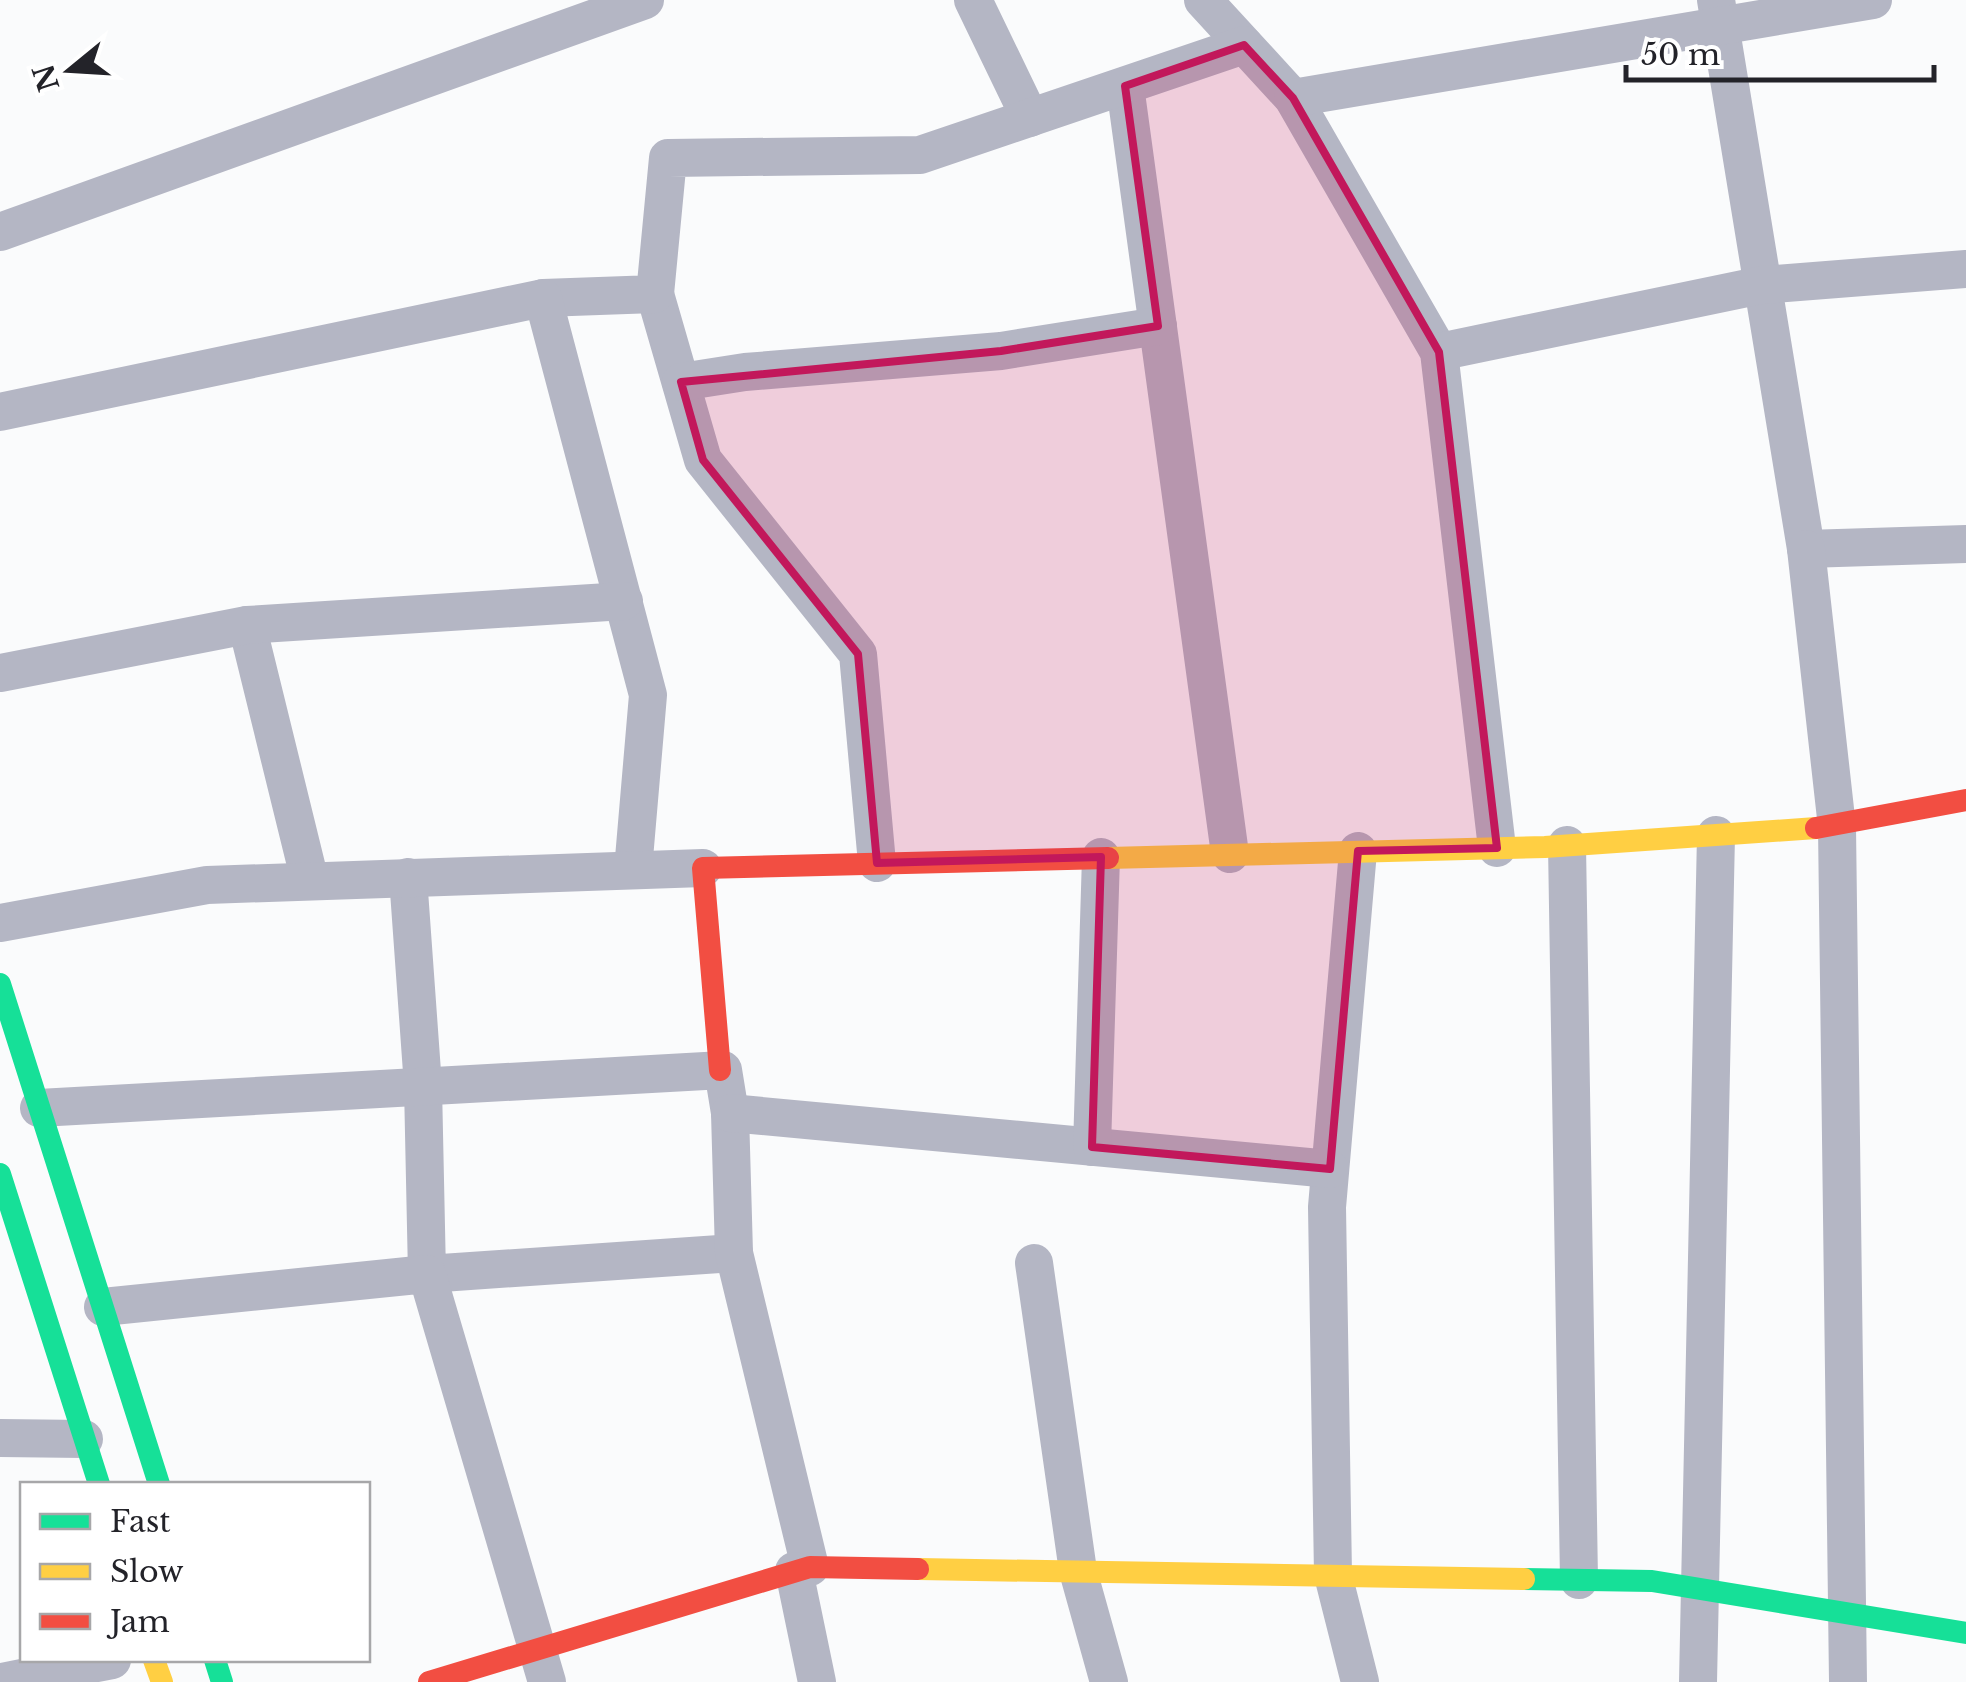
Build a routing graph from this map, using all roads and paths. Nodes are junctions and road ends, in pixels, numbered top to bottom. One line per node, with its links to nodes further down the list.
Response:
1 (645, 0): 10 (street)
2 (973, 0): 9 (street)
3 (1203, 0): 6 (street)
4 (1872, 0): 5 (street)
5 (1718, 12): 8 (street); 12 (street)
6 (1244, 45): 7 (street); 8 (street)
7 (1126, 86): 9 (street); 15 (street)
8 (1293, 98): 16 (street)
9 (1030, 118): 13 (street)
10 (0, 232)
11 (1966, 269): 12 (street)
12 (1762, 286): 16 (street); 20 (street)
13 (655, 294): 14 (street); 17 (street)
14 (543, 298): 18 (street); 21 (street)
15 (1158, 326): 17 (street); 30 (street)
16 (1439, 352): 28 (street)
17 (681, 382): 32 (street)
18 (0, 412)
19 (1966, 544): 20 (street)
20 (1806, 549): 25 (street)
21 (624, 602): 22 (street); 34 (street)
22 (247, 625): 23 (street); 36 (street)
23 (0, 674)
24 (1966, 800): 25 (street)
25 (1837, 828): 26 (street); 59 (street)
26 (1716, 836): 27 (street); 58 (street)
27 (1567, 846): 28 (street); 57 (street)
28 (1497, 848): 29 (street)
29 (1358, 851): 30 (street); 44 (street)
30 (1230, 854): 31 (street)
31 (1101, 858): 32 (street); 43 (street)
32 (876, 863): 33 (street)
33 (703, 868): 34 (street); 39 (street)
34 (633, 870): 35 (street)
35 (408, 877): 36 (street); 40 (street)
36 (310, 881): 37 (street)
37 (0, 924)
38 (0, 984): 41 (street)
39 (720, 1070): 40 (street); 42 (street)
40 (423, 1086): 41 (street); 48 (street)
41 (40, 1108): 49 (street)
42 (730, 1112): 43 (street); 46 (street)
43 (1092, 1148): 44 (street)
44 (1330, 1169): 56 (street)
45 (0, 1174): 51 (street)
46 (734, 1253): 48 (street); 54 (street)
47 (1034, 1263): 55 (street)
48 (427, 1274): 49 (street); 62 (street)
49 (102, 1307): 53 (street)
50 (0, 1438): 51 (street)
51 (84, 1439): 52 (street)
52 (98, 1482)
53 (158, 1482)
54 (802, 1569): 55 (street); 62 (street); 65 (street)
55 (1078, 1570): 56 (street); 66 (street)
56 (1333, 1575): 57 (street); 67 (street)
57 (1579, 1580): 58 (street)
58 (1702, 1589): 59 (street); 68 (street)
59 (1850, 1614): 60 (street); 69 (street)
60 (1966, 1633)
61 (102, 1662): 63 (street)
62 (541, 1666): 64 (street)
63 (2, 1682)
64 (430, 1682)
65 (817, 1682)
66 (1109, 1682)
67 (1360, 1682)
68 (1698, 1682)
69 (1848, 1682)

